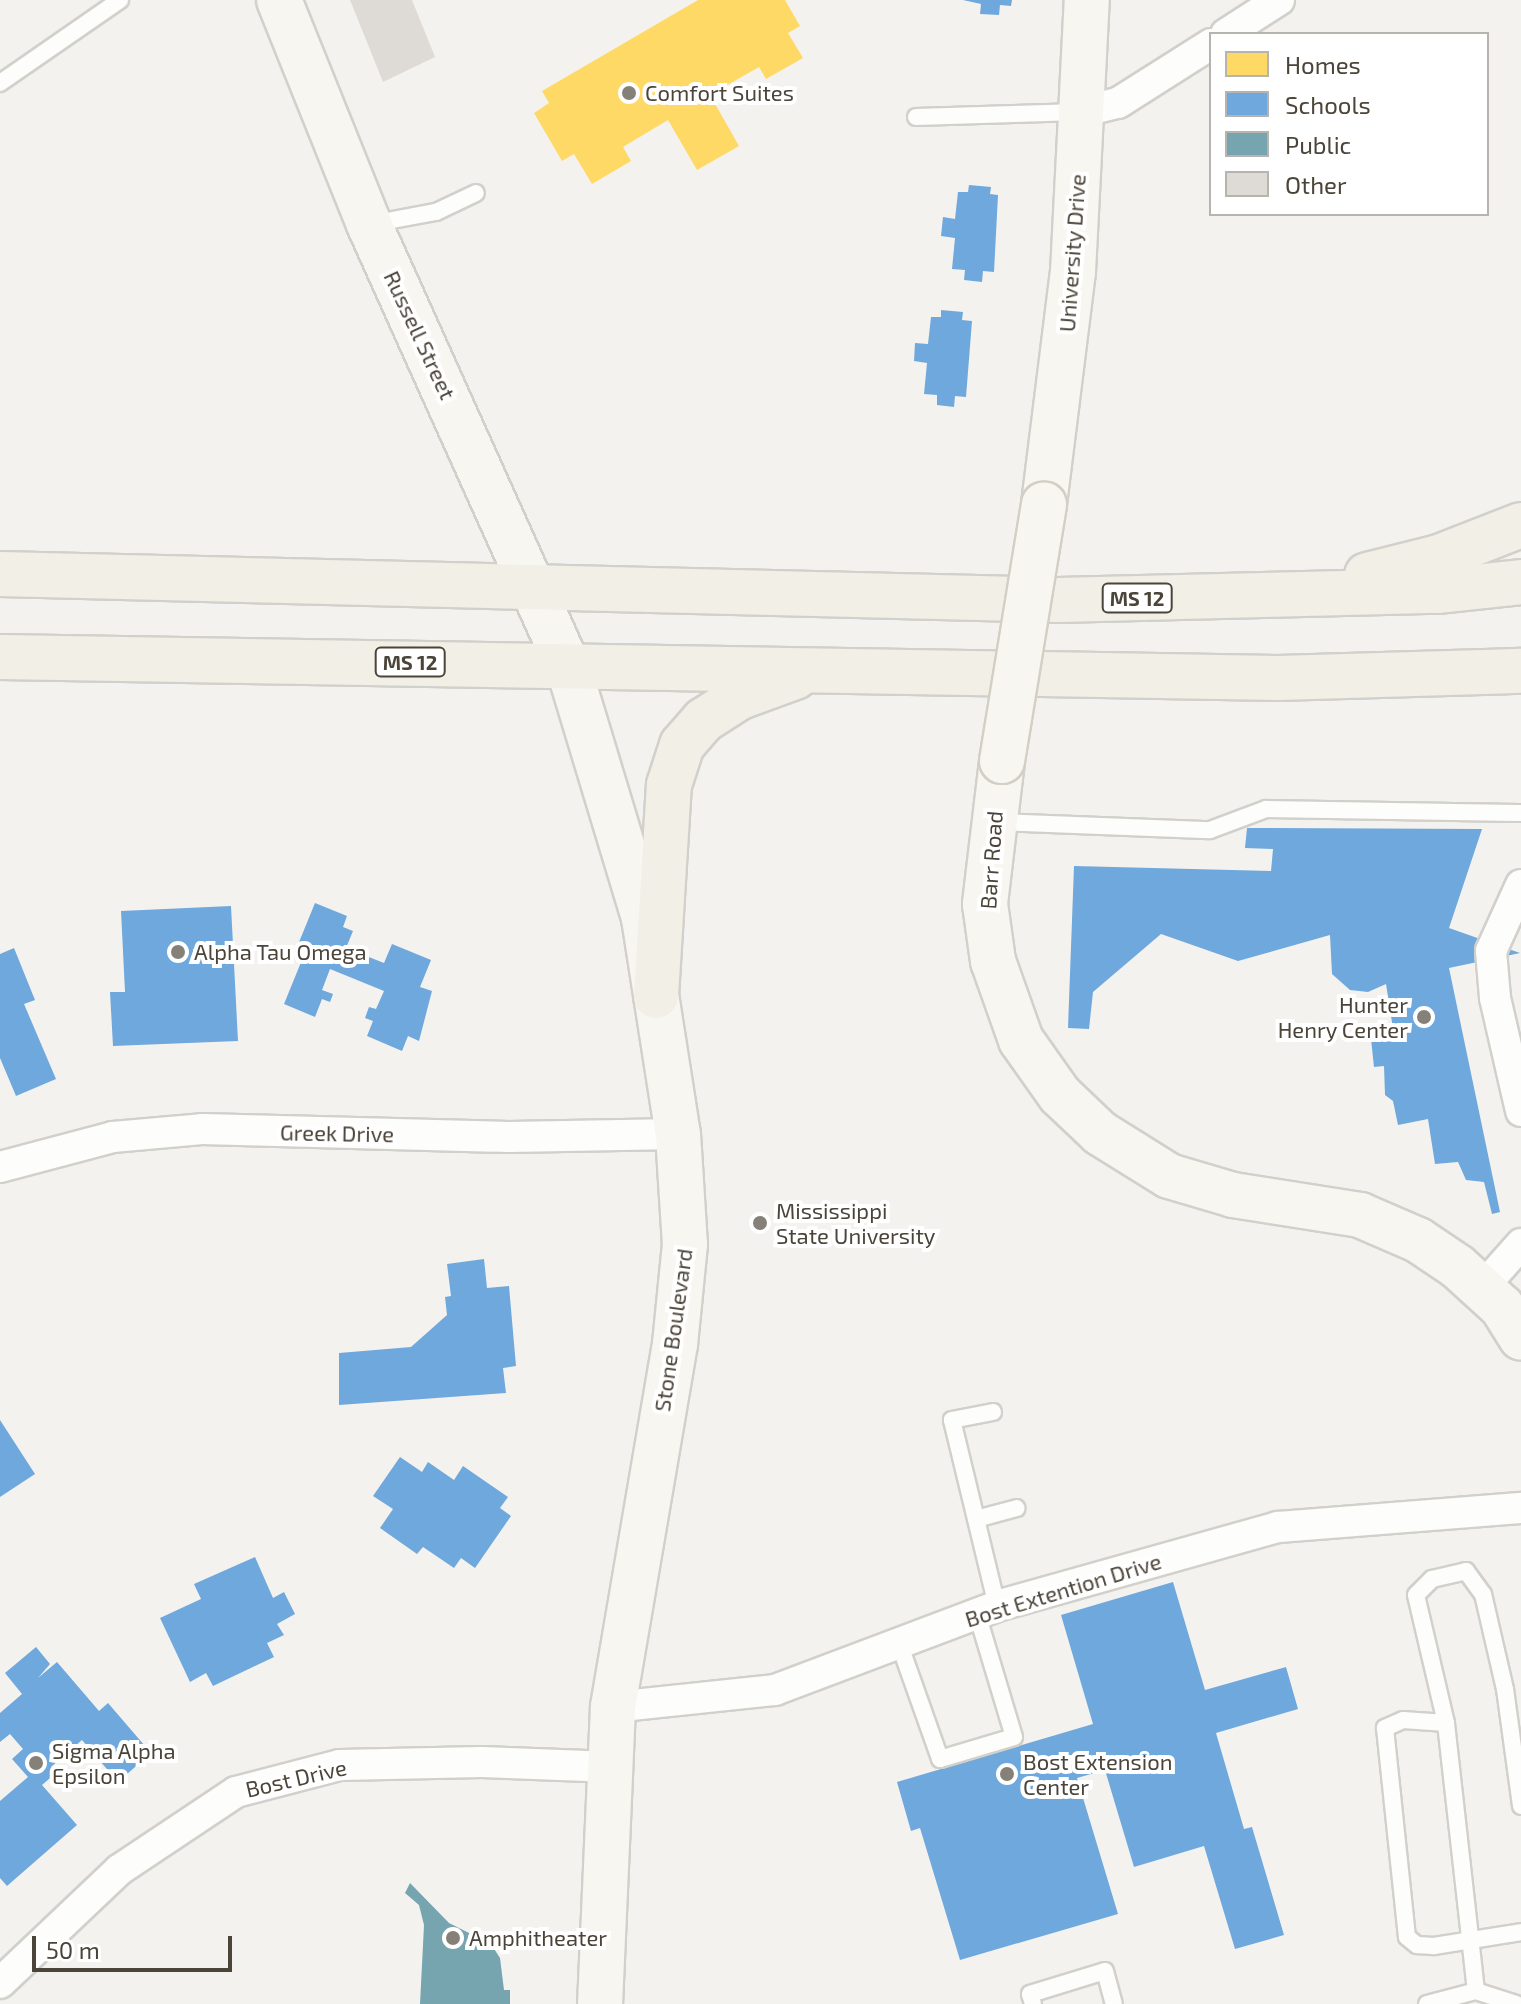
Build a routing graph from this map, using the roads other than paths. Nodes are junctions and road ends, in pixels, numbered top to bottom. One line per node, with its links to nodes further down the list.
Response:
1 (120, 0): 7 (lane)
2 (279, 0): 11 (street, Russell Street)
3 (1087, 0): 8 (street, University Drive)
4 (1279, 0): 5 (street)
5 (1229, 32)
6 (1209, 45): 8 (street)
7 (0, 83)
8 (1081, 112): 9 (lane); 12 (street, University Drive)
9 (916, 117)
10 (476, 193): 11 (lane)
11 (369, 224): 16 (street, Russell Street)
12 (1044, 504): 25 (street, Barr Road, bridge)
13 (1521, 525): 17 (main road)
14 (0, 574): 16 (main road, MS 12)
15 (1521, 582): 17 (main road, MS 12)
16 (530, 587): 17 (main road, MS 12); 19 (street, Russell Street)
17 (1192, 597)
18 (0, 657): 19 (main road, MS 12)
19 (568, 666): 20 (main road, MS 12); 27 (street, Stone Boulevard)
20 (819, 668): 22 (main road, MS 12); 27 (main road)
21 (1521, 671): 22 (main road, MS 12)
22 (1278, 678): 23 (main road)
23 (1521, 699)
24 (1521, 813): 25 (lane)
25 (992, 822): 33 (street, Barr Road)
26 (1521, 885): 28 (street)
27 (656, 996): 30 (street, Stone Boulevard)
28 (1508, 997): 29 (street)
29 (1521, 1111)
30 (678, 1134): 31 (street, Greek Drive); 41 (street, Stone Boulevard)
31 (0, 1167)
32 (1521, 1244): 33 (street)
33 (1482, 1288): 34 (street, Barr Road)
34 (1521, 1338)
35 (993, 1412): 38 (lane)
36 (1017, 1508): 38 (lane)
37 (1521, 1508): 39 (street, Bost Extention Drive)
38 (976, 1519): 39 (lane)
39 (987, 1610): 40 (street, Bost Extention Drive); 40 (lane)
40 (899, 1643): 41 (street, Bost Extention Drive)
41 (613, 1707): 43 (street, Stone Boulevard)
42 (1446, 1723): 44 (lane); 46 (lane); 46 (lane)
43 (613, 1767): 47 (street, Bost Drive); 49 (street, Stone Boulevard)
44 (1521, 1806)
45 (1521, 1932): 46 (lane)
46 (1471, 1942): 48 (lane)
47 (0, 1983)
48 (1476, 1991): 52 (lane); 53 (lane)
49 (600, 2004)
50 (1033, 2004): 51 (lane)
51 (1114, 2004)
52 (1427, 2004)
53 (1516, 2004)

